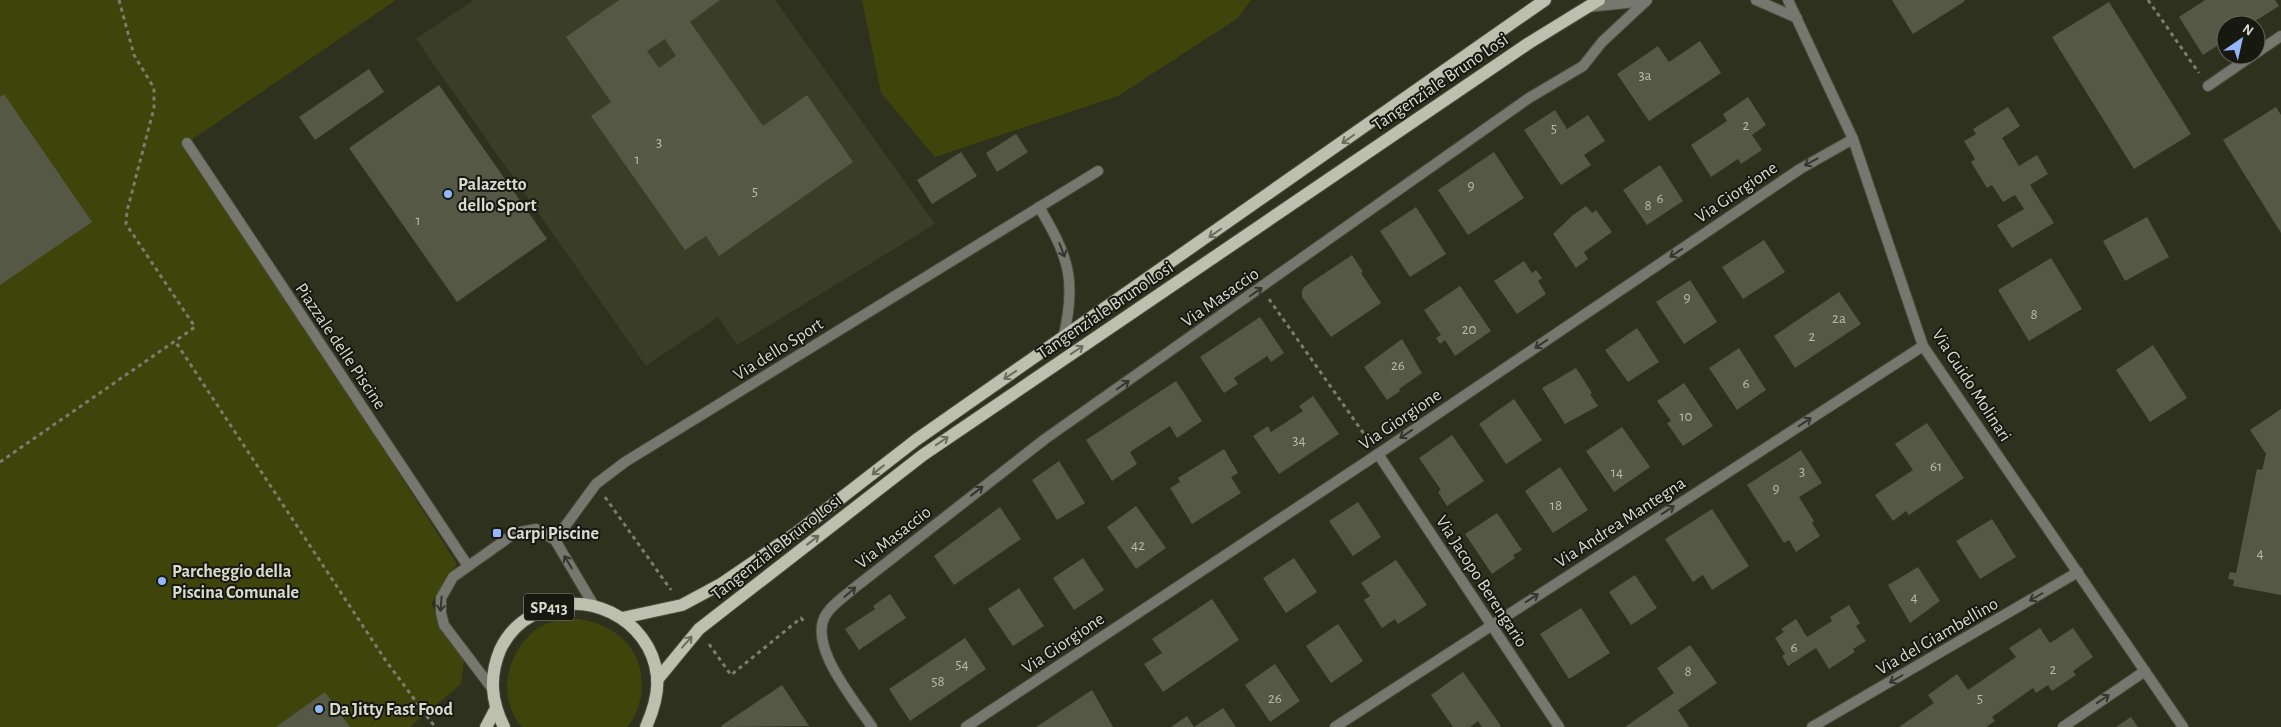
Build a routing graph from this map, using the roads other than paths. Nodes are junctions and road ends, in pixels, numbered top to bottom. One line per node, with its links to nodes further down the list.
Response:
1 (1545, 0): 17 (main road, Tangenziale Bruno Losi, one-way to 17)
2 (1599, 0): 7 (main road, Tangenziale Bruno Losi)
3 (1648, 0): 7 (street); 33 (street, Via Masaccio, one-way to 3)
4 (1756, 0): 8 (street)
5 (1788, 0): 8 (street, Via Guido Molinari)
6 (1796, 0): 8 (street)
7 (1588, 8): 27 (main road, Tangenziale Bruno Losi, one-way to 7)
8 (1796, 18): 13 (street, Via Guido Molinari)
9 (2281, 36): 10 (street)
10 (2266, 46)
11 (2239, 65): 12 (street)
12 (2208, 86)
13 (1854, 139): 18 (street, Via Guido Molinari); 19 (street, Via Giorgione, one-way to 19)
14 (187, 143): 21 (street, Piazzale delle Piscine)
15 (1098, 171): 16 (street, Via dello Sport)
16 (1039, 207): 17 (street, one-way to 17); 20 (street, Via dello Sport)
17 (1063, 339): 24 (main road, Tangenziale Bruno Losi, one-way to 24)
18 (1923, 346): 22 (street, Via Guido Molinari); 25 (street, Via Andrea Mantegna, one-way to 18)
19 (1378, 454): 25 (street, Via Jacopo Berengario); 34 (street, Via Giorgione)
20 (554, 540): 21 (street); 23 (street, one-way to 20)
21 (468, 566): 28 (street, one-way to 28)
22 (2078, 572): 26 (street, Via Guido Molinari); 37 (street, Via del Giambellino, one-way to 37)
23 (593, 604): 24 (main road, SP413); 28 (main road, SP413)
24 (622, 618): 27 (main road, SP413)
25 (1491, 625): 35 (street, Via Andrea Mantegna); 36 (street, Via Jacopo Berengario)
26 (2145, 671): 38 (street, one-way to 26); 39 (street, Via Guido Molinari)
27 (657, 680): 32 (main road, SP413)
28 (491, 687): 29 (main road, SP413)
29 (495, 710): 30 (main road); 31 (main road, SP413)
30 (486, 727)
31 (504, 727)
32 (646, 727)
33 (872, 727)
34 (966, 727)
35 (1335, 727)
36 (1559, 727)
37 (1812, 727)
38 (2063, 727)
39 (2183, 727)

